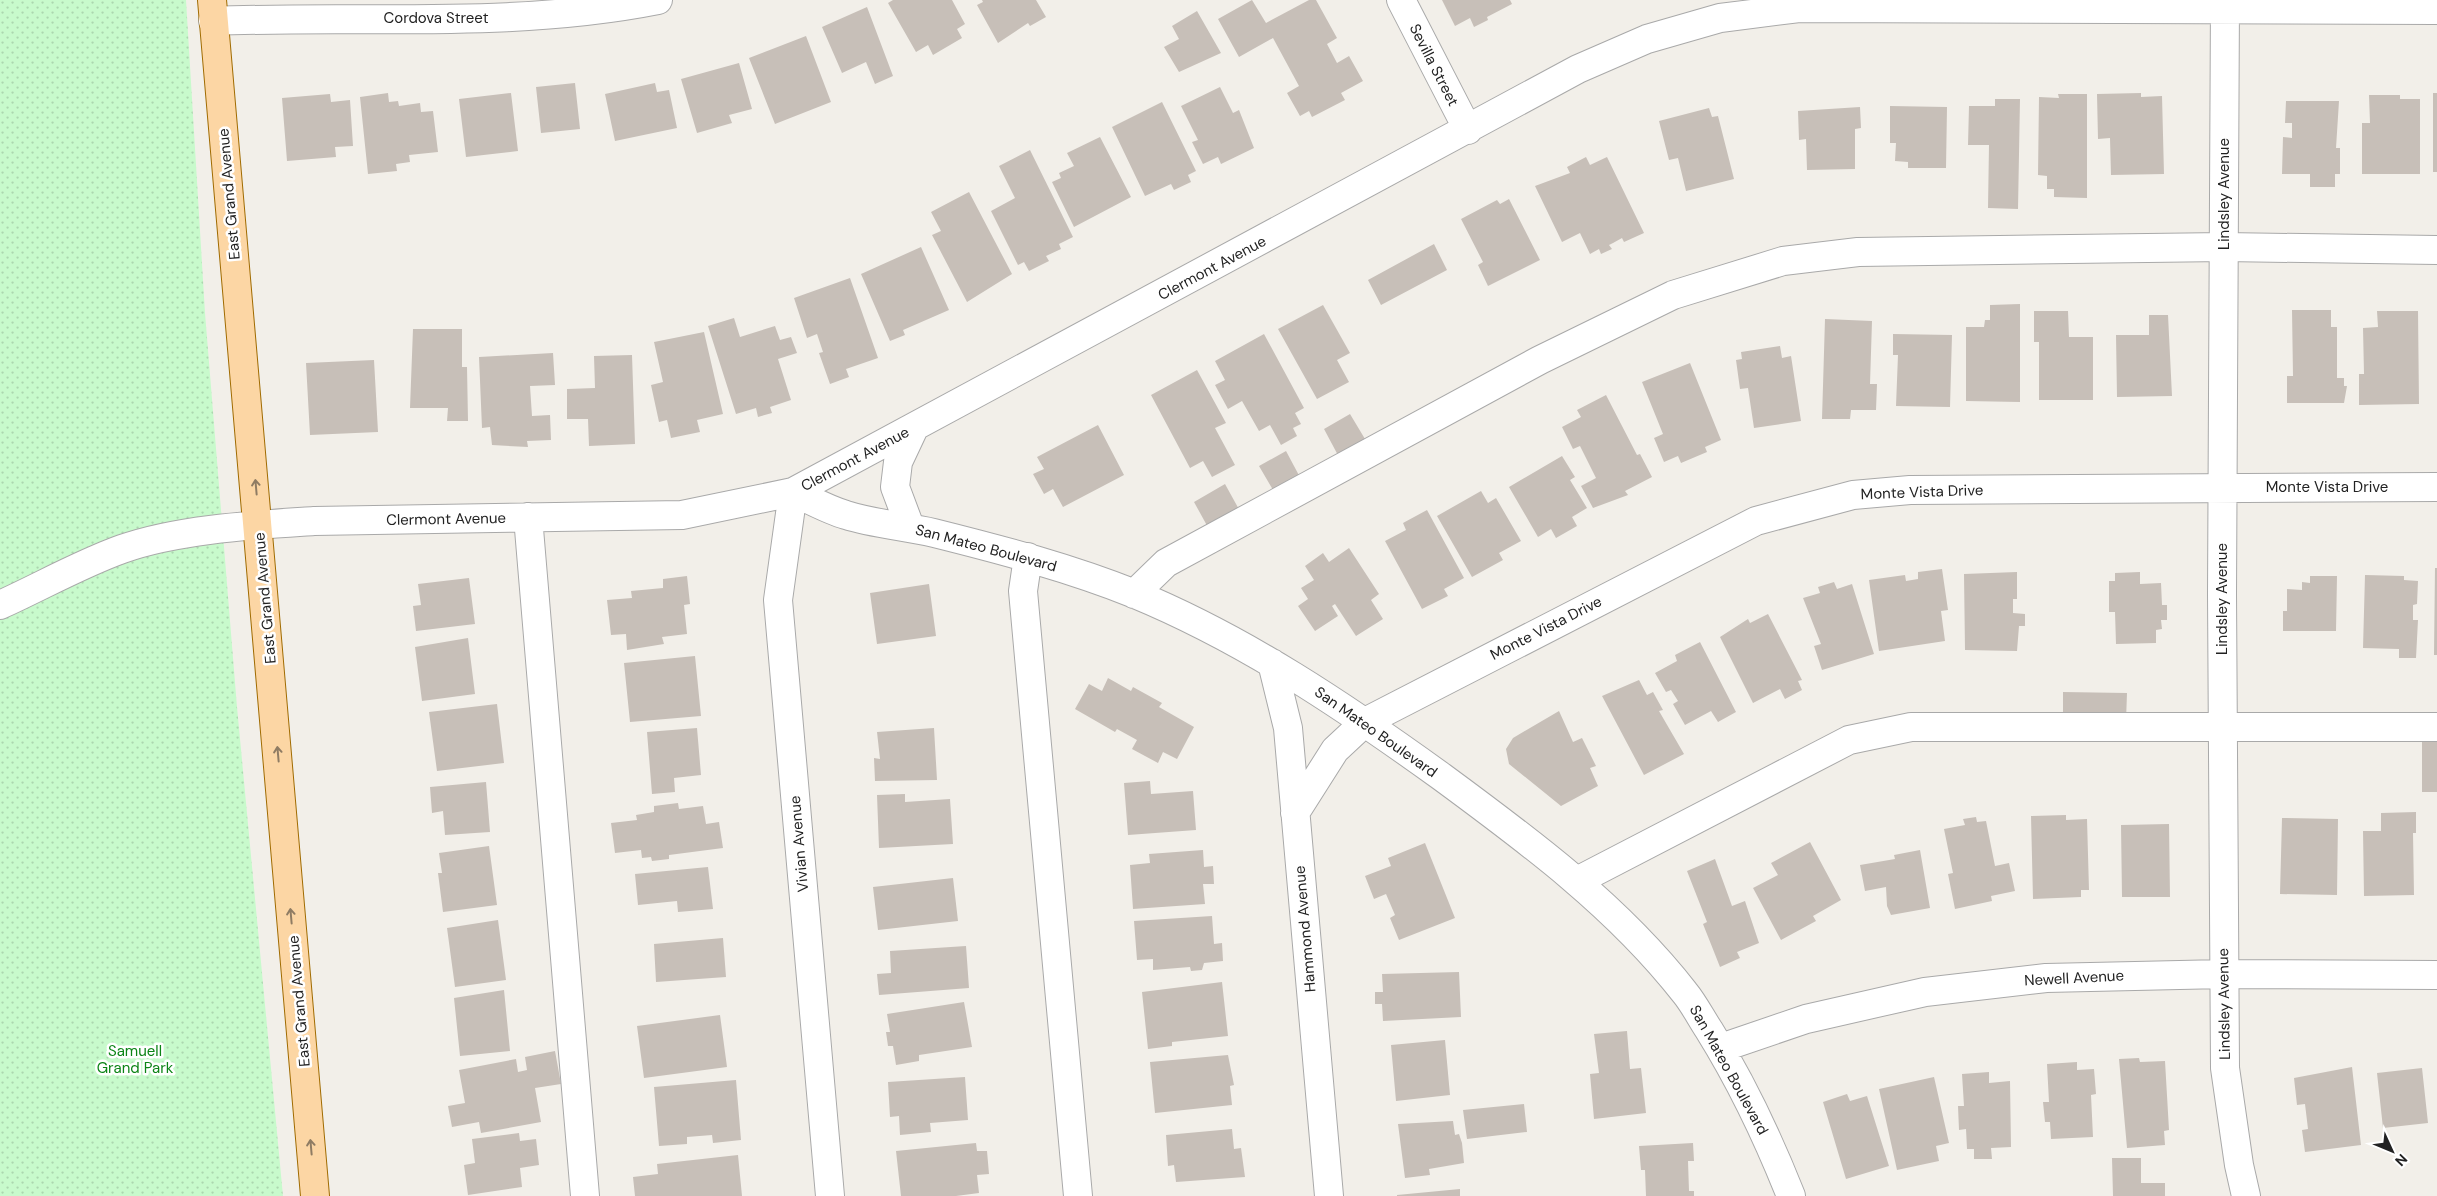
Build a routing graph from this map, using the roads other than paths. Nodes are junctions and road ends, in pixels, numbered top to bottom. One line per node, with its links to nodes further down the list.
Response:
1 (658, 0): 5 (street, Cordova Street)
2 (1401, 0): 6 (street, Sevilla Street)
3 (2225, 5): 4 (street, Clermont Avenue); 6 (street, Clermont Avenue); 7 (street, Lindsley Avenue)
4 (2437, 10)
5 (213, 11): 14 (main road, East Grand Avenue, one-way to 5)
6 (1468, 130): 9 (street, Clermont Avenue)
7 (2224, 247): 8 (street); 10 (street, Lindsley Avenue); 17 (street)
8 (2437, 250)
9 (914, 428): 12 (street, Clermont Avenue); 15 (street)
10 (2223, 486): 11 (street, Monte Vista Drive); 20 (street, Monte Vista Drive); 21 (street, Lindsley Avenue)
11 (2437, 487)
12 (793, 492): 13 (street, Clermont Avenue); 15 (street, San Mateo Boulevard); 30 (street, Vivian Avenue)
13 (528, 517): 14 (street, Clermont Avenue); 29 (street)
14 (259, 524): 18 (street, Clermont Avenue); 28 (main road, East Grand Avenue, one-way to 14)
15 (910, 527): 16 (street, San Mateo Boulevard)
16 (1028, 557): 17 (street, San Mateo Boulevard); 31 (street)
17 (1134, 594): 19 (street, San Mateo Boulevard)
18 (0, 605)
19 (1272, 663): 20 (street, San Mateo Boulevard); 23 (street, Hammond Avenue)
20 (1365, 722): 23 (street, Monte Vista Drive); 24 (street, San Mateo Boulevard)
21 (2222, 726): 22 (street); 24 (street); 25 (street, Lindsley Avenue)
22 (2437, 727)
23 (1294, 813): 32 (street, Hammond Avenue)
24 (1577, 881): 27 (street, San Mateo Boulevard)
25 (2224, 974): 26 (street, Newell Avenue); 27 (street, Newell Avenue); 34 (street, Lindsley Avenue)
26 (2437, 974)
27 (1720, 1048): 33 (street, San Mateo Boulevard)
28 (315, 1196)
29 (585, 1196)
30 (830, 1196)
31 (1078, 1196)
32 (1329, 1196)
33 (1791, 1196)
34 (2246, 1196)

